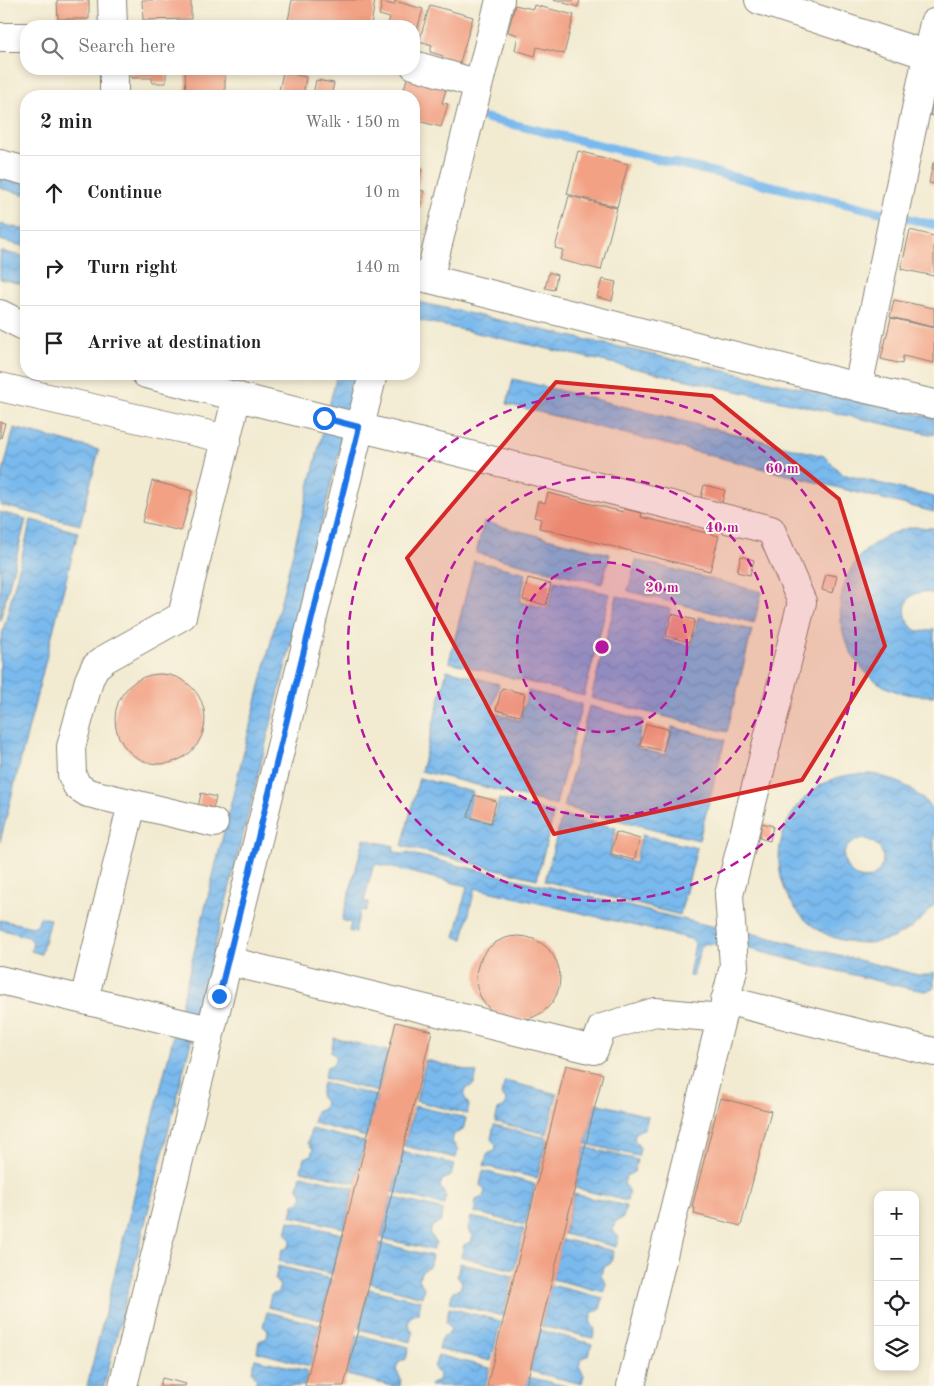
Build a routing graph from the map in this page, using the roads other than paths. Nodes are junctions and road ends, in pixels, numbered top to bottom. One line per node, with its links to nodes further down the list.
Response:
1 (112, 0): 4 (street)
2 (500, 0): 11 (street)
3 (759, 0): 8 (street)
4 (113, 20)
5 (934, 23): 8 (street)
6 (20, 36): 7 (street)
7 (0, 37)
8 (930, 56): 21 (street)
9 (420, 67): 11 (street)
10 (114, 75): 12 (street)
11 (478, 84): 15 (street)
12 (114, 90)
13 (0, 164): 14 (street)
14 (20, 169)
15 (421, 277): 21 (street)
16 (0, 314): 17 (street)
17 (20, 324)
18 (171, 380): 22 (street)
19 (369, 380): 24 (street)
20 (0, 387): 25 (street)
21 (858, 387): 23 (street)
22 (237, 396): 24 (street); 25 (street)
23 (934, 404)
24 (344, 423): 28 (street); 31 (street)
25 (226, 439): 26 (street)
26 (132, 804): 27 (street); 30 (street)
27 (214, 823)
28 (228, 961): 31 (street); 32 (street)
29 (0, 980): 30 (street)
30 (84, 1000): 32 (street)
31 (723, 1009): 33 (street); 35 (street)
32 (193, 1026): 34 (street)
33 (934, 1052)
34 (123, 1386)
35 (631, 1386)

